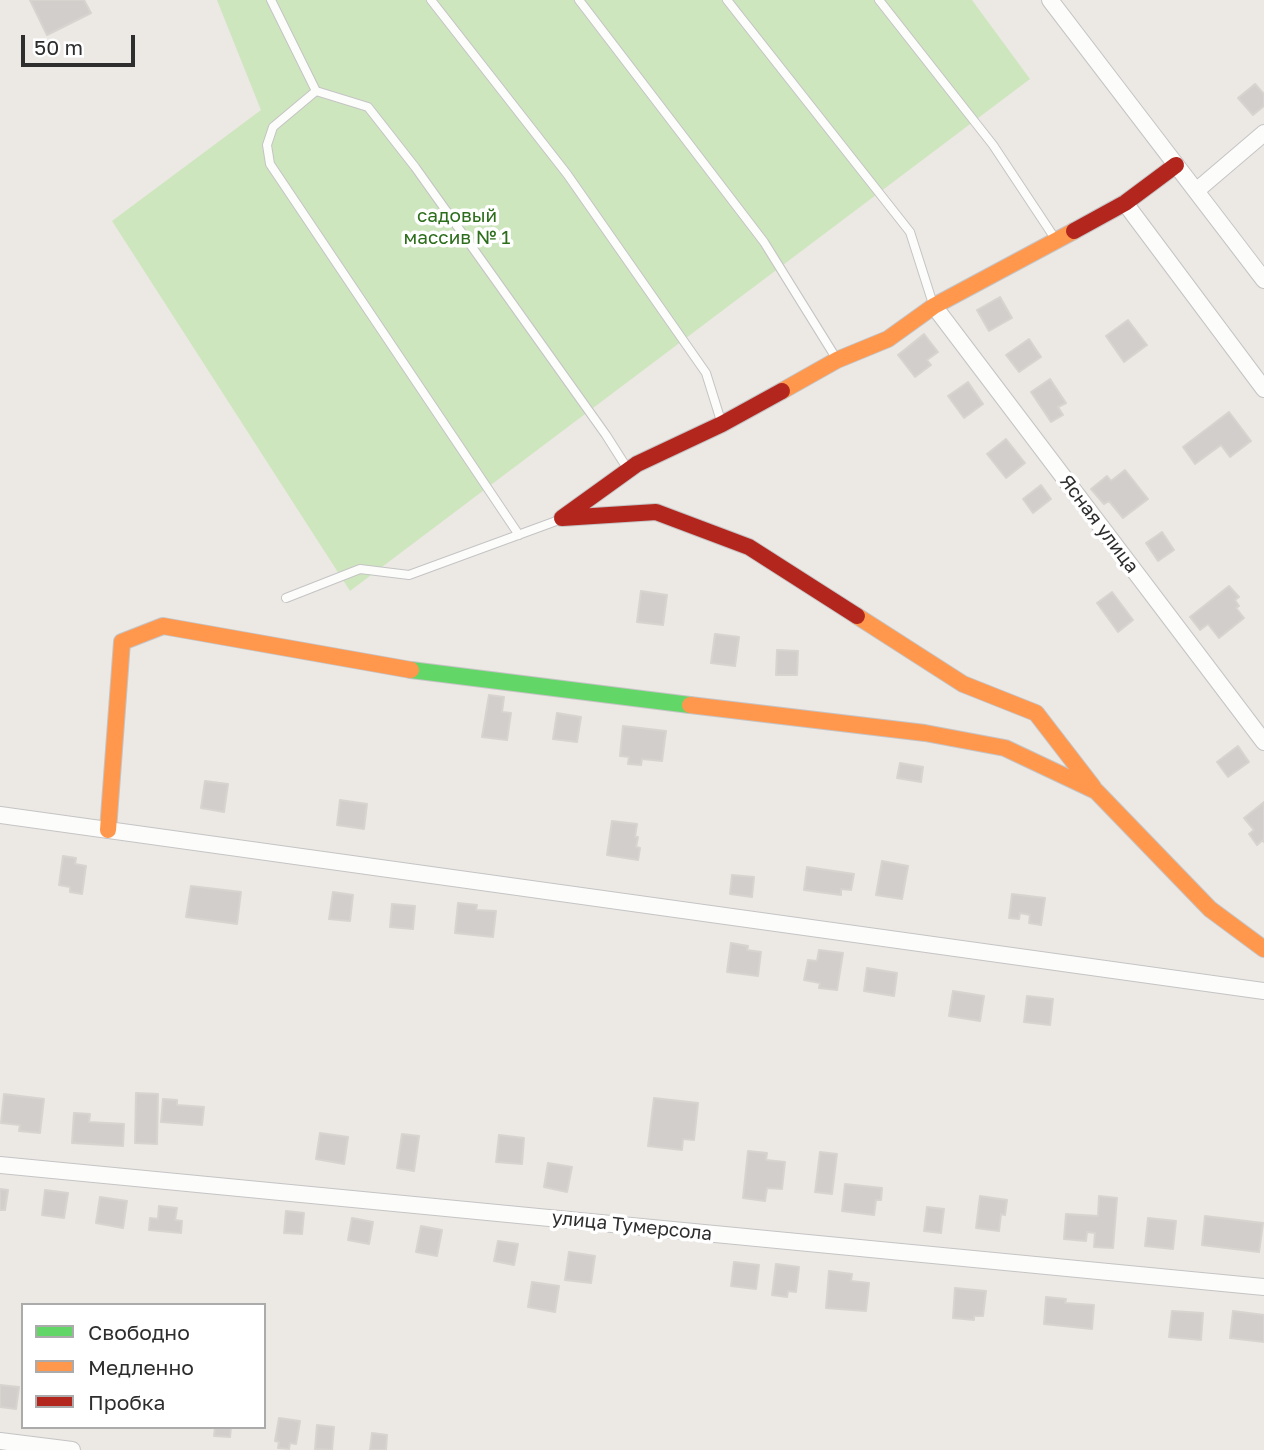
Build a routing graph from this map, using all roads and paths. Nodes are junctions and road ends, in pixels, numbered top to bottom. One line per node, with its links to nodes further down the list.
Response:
1 (271, 0): 7 (lane)
2 (431, 0): 17 (lane)
3 (579, 0): 15 (lane)
4 (727, 0): 14 (lane)
5 (879, 0): 12 (lane)
6 (1050, 0): 9 (street)
7 (316, 91): 18 (lane); 20 (lane)
8 (1264, 133): 10 (street)
9 (1176, 164): 10 (street); 11 (street)
10 (1196, 191): 13 (street)
11 (1125, 203): 12 (street); 16 (street)
12 (1056, 240): 14 (street)
13 (1264, 280)
14 (934, 306): 15 (street); 22 (street, Ясная улица)
15 (837, 360): 17 (street)
16 (1264, 389)
17 (722, 424): 18 (street)
18 (628, 470): 19 (street)
19 (562, 519): 20 (lane); 23 (street)
20 (519, 535): 21 (lane)
21 (286, 598)
22 (1264, 742)
23 (1096, 791): 25 (street); 26 (street)
24 (0, 815): 25 (street)
25 (108, 830): 27 (street)
26 (1264, 949)
27 (1264, 991)
28 (0, 1165): 29 (street, улица Тумерсола)
29 (1264, 1287)
30 (0, 1441): 31 (street)
31 (72, 1450)

